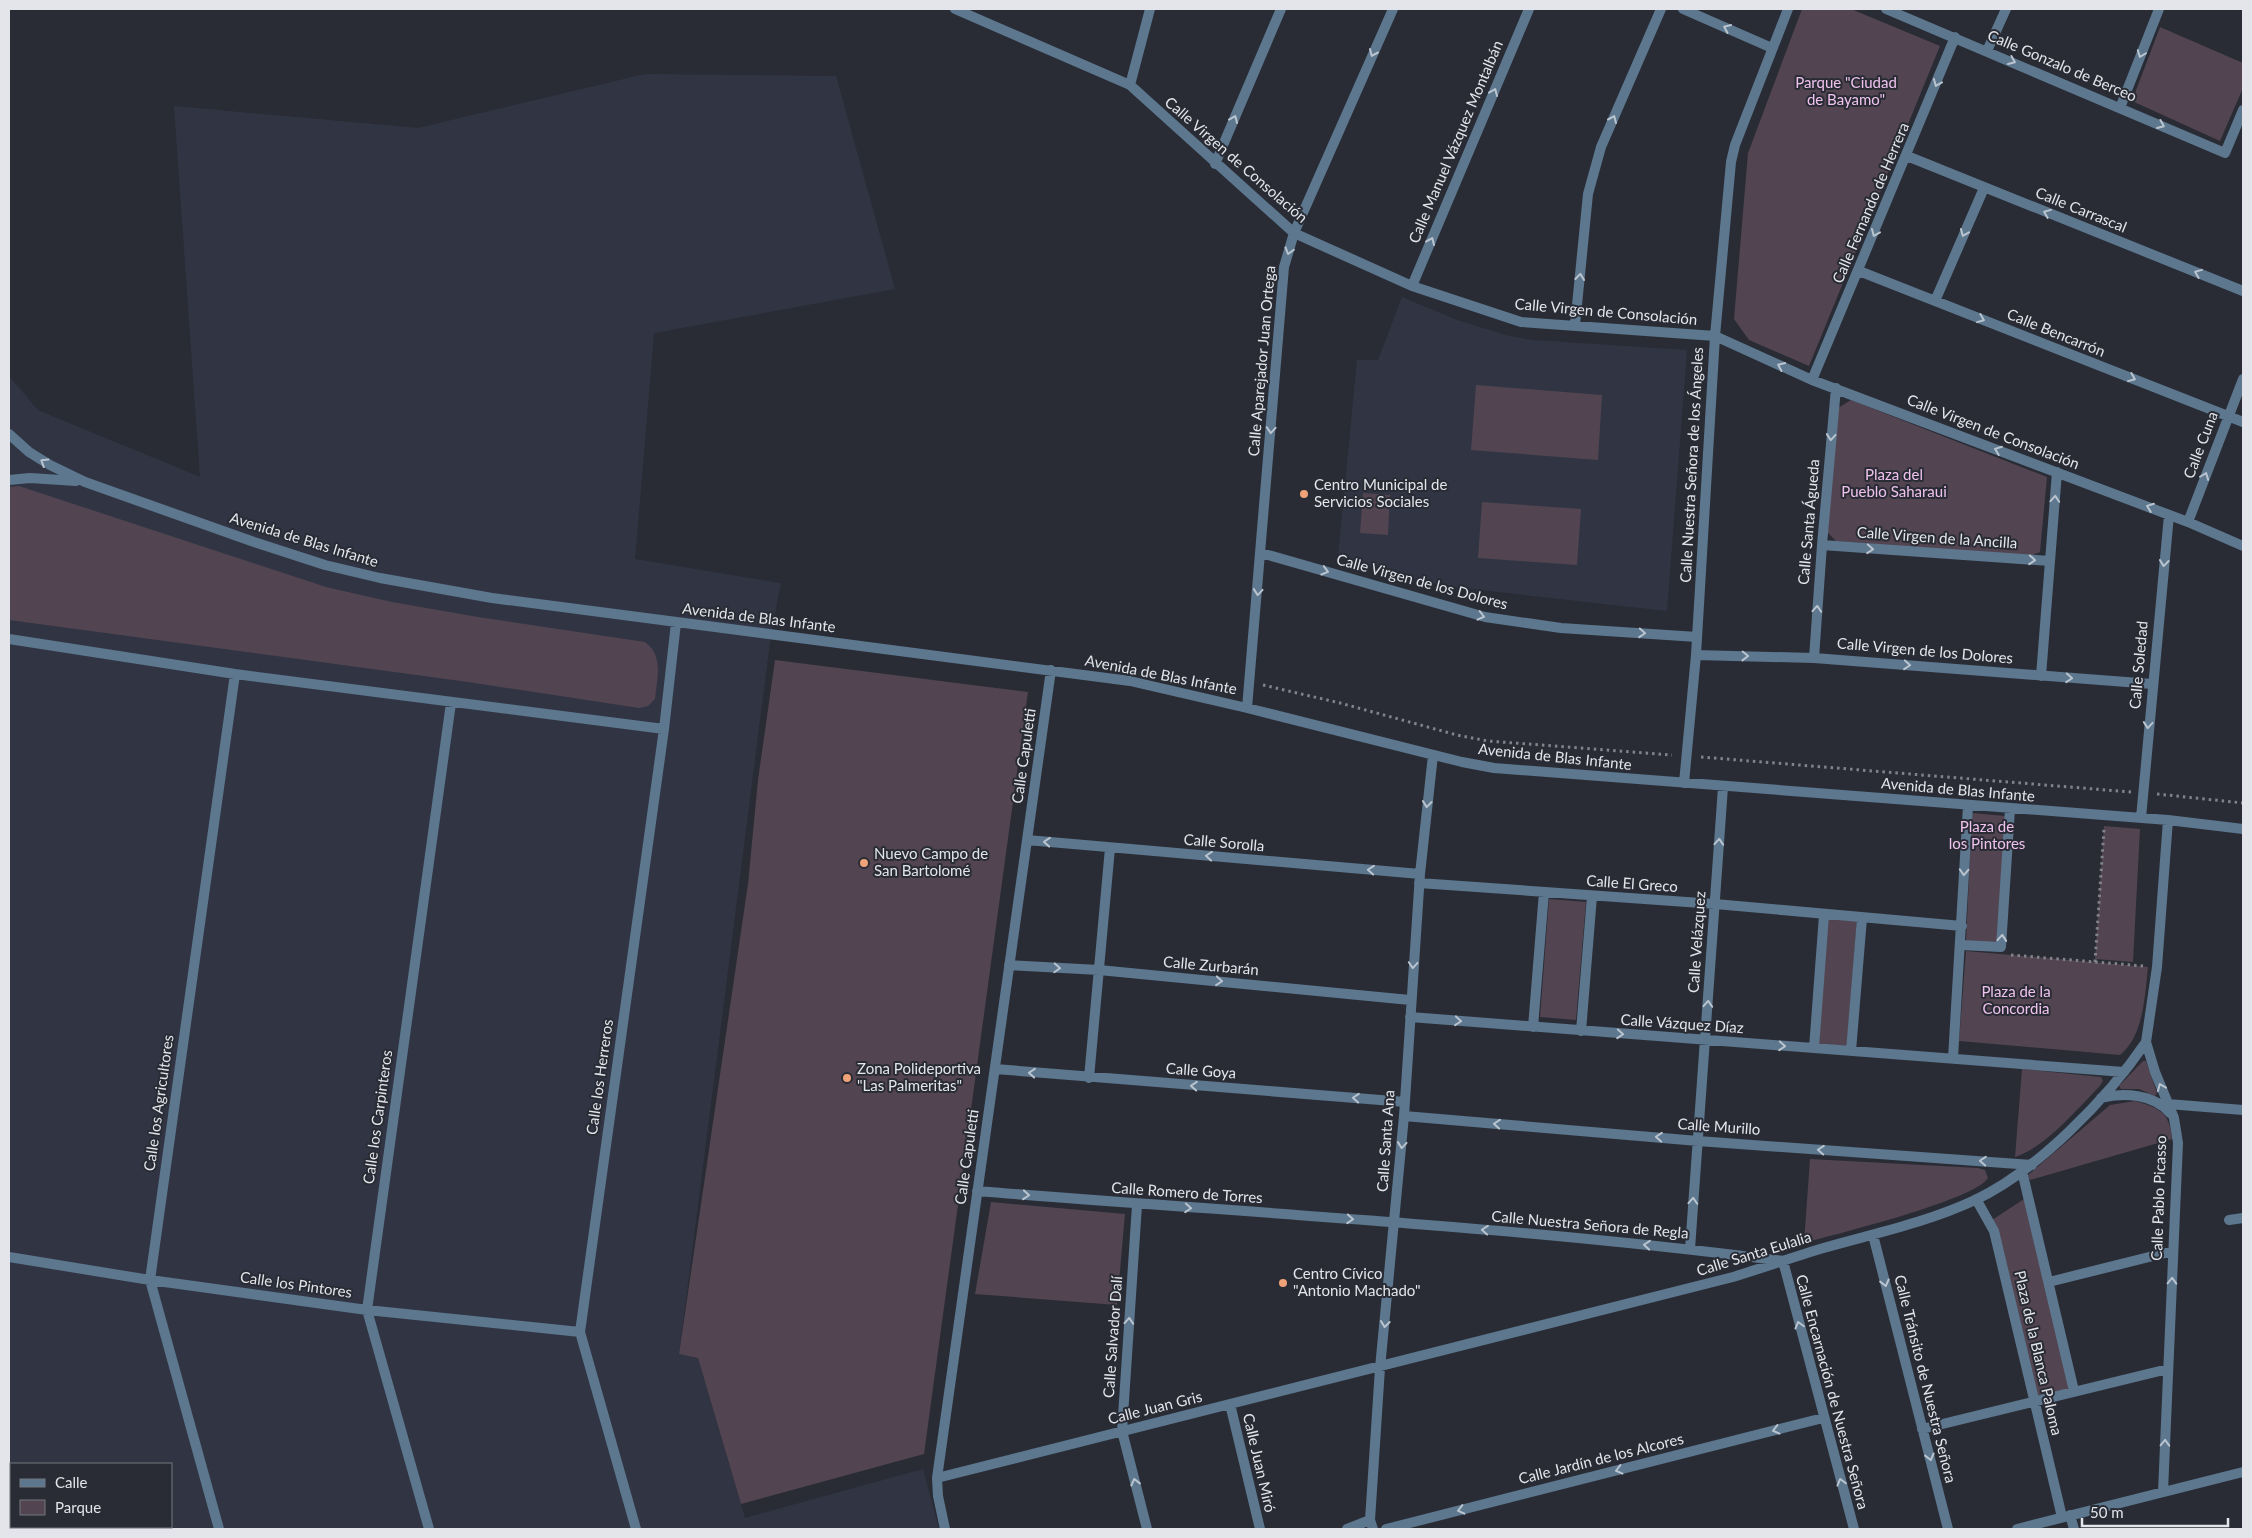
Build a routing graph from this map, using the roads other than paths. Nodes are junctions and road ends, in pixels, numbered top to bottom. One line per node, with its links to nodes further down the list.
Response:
1 (956, 9): 15 (street, Calle Virgen de Consolación)
2 (1150, 9): 15 (street)
3 (1281, 9): 19 (street, one-way to 3)
4 (1393, 9): 21 (street, Calle Aparejador Juan Ortega, one-way to 21)
5 (1529, 9): 23 (street, Calle Manuel Vázquez Montalbán, one-way to 5)
6 (1661, 9): 26 (street, one-way to 6)
7 (1683, 9): 13 (street, one-way to 7)
8 (1788, 9): 13 (street, Calle Nuestra Señora de los Ángeles)
9 (1886, 9): 12 (street, Calle Gonzalo de Berceo)
10 (2006, 9): 14 (street)
11 (2159, 9): 16 (street, one-way to 16)
12 (1955, 37): 14 (street, Calle Gonzalo de Berceo); 18 (street, Calle Fernando de Herrera, one-way to 18)
13 (1772, 48): 27 (street, Calle Nuestra Señora de los Ángeles)
14 (1987, 51): 16 (street, Calle Gonzalo de Berceo, one-way to 16)
15 (1130, 86): 19 (street, Calle Virgen de Consolación)
16 (2120, 108): 17 (street, Calle Gonzalo de Berceo, one-way to 17)
17 (2243, 110)
18 (1907, 156): 20 (street, Calle Carrascal); 22 (street, Calle Fernando de Herrera, one-way to 22)
19 (1215, 164): 21 (street, Calle Virgen de Consolación)
20 (1984, 188): 24 (street, Calle Carrascal, one-way to 20); 25 (street, one-way to 25)
21 (1294, 233): 23 (street, Calle Virgen de Consolación); 41 (street, Calle Aparejador Juan Ortega, one-way to 41)
22 (1859, 271): 25 (street, Calle Bencarrón); 29 (street, Calle Fernando de Herrera)
23 (1412, 286): 26 (street, Calle Virgen de Consolación)
24 (2243, 292)
25 (1935, 301): 31 (street, Calle Bencarrón, one-way to 31)
26 (1575, 325): 27 (street, Calle Virgen de Consolación)
27 (1715, 336): 29 (street, Calle Virgen de Consolación, one-way to 27); 44 (street, Calle Nuestra Señora de los Ángeles)
28 (2243, 379): 31 (street, Calle Cuna)
29 (1812, 380): 30 (street, Calle Virgen de Consolación)
30 (1836, 388): 34 (street, Calle Virgen de Consolación, one-way to 30); 39 (street, Calle Santa Águeda, one-way to 39)
31 (2228, 416): 32 (street, Calle Bencarrón); 38 (street, Calle Cuna, one-way to 31)
32 (2243, 422)
33 (9, 434): 36 (street, Avenida de Blas Infante, one-way to 33)
34 (2057, 472): 37 (street, Calle Virgen de Consolación, one-way to 34); 42 (street, one-way to 34)
35 (9, 480): 36 (street, Avenida de Blas Infante)
36 (85, 482): 43 (street, Avenida de Blas Infante)
37 (2169, 515): 38 (street, Calle Virgen de Consolación); 51 (street, Calle Soledad, one-way to 51)
38 (2188, 522): 40 (street, Calle Virgen de Consolación)
39 (1822, 545): 42 (street, Calle Virgen de la Ancilla, one-way to 42); 47 (street, Calle Santa Águeda, one-way to 39)
40 (2243, 546)
41 (1261, 553): 44 (street, Calle Virgen de los Dolores, one-way to 44); 53 (street, Calle Aparejador Juan Ortega, one-way to 53)
42 (2050, 561): 50 (street)
43 (676, 623): 48 (street, Avenida de Blas Infante); 54 (street, Calle los Herreros)
44 (1697, 637): 46 (street, Calle Nuestra Señora de los Ángeles)
45 (9, 639): 49 (street)
46 (1696, 655): 47 (street, Calle Virgen de los Dolores, one-way to 47); 56 (street, Calle Nuestra Señora de los Ángeles)
47 (1814, 658): 50 (street, Calle Virgen de los Dolores, one-way to 50)
48 (1051, 670): 53 (street, Avenida de Blas Infante); 63 (street, Calle Capuletti)
49 (235, 674): 52 (street); 107 (street, Calle los Agricultores)
50 (2041, 676): 51 (street, Calle Virgen de los Dolores, one-way to 51)
51 (2152, 684): 60 (street, Calle Soledad, one-way to 60)
52 (451, 703): 54 (street); 109 (street, Calle los Carpinteros)
53 (1248, 708): 55 (street, Avenida de Blas Infante)
54 (664, 729): 110 (street, Calle los Herreros)
55 (1433, 755): 56 (street, Avenida de Blas Infante); 65 (street, Calle Santa Ana, one-way to 65)
56 (1684, 783): 57 (street, Avenida de Blas Infante)
57 (1723, 787): 58 (street, Avenida de Blas Infante); 68 (street, Calle Velázquez, one-way to 57)
58 (1968, 806): 59 (street, Avenida de Blas Infante); 71 (street, one-way to 71)
59 (2010, 809): 60 (street, Avenida de Blas Infante); 72 (street, one-way to 59)
60 (2141, 818): 61 (street, Avenida de Blas Infante)
61 (2168, 820): 62 (street, Avenida de Blas Infante); 80 (street, Calle Pablo Picasso)
62 (2243, 829)
63 (1027, 840): 64 (street, Calle Sorolla, one-way to 63); 73 (street, Calle Capuletti)
64 (1110, 848): 65 (street, Calle Sorolla, one-way to 64); 74 (street)
65 (1419, 879): 66 (street, Calle El Greco); 75 (street, Calle Santa Ana, one-way to 75)
66 (1544, 892): 67 (street, Calle El Greco); 77 (street)
67 (1592, 896): 68 (street, Calle El Greco); 78 (street)
68 (1715, 904): 69 (street, Calle El Greco); 79 (street, Calle Velázquez, one-way to 68)
69 (1824, 915): 70 (street, Calle El Greco); 81 (street)
70 (1862, 918): 71 (street, Calle El Greco); 82 (street)
71 (1962, 926): 72 (street)
72 (1961, 945): 83 (street)
73 (1009, 965): 74 (street, Calle Zurbarán, one-way to 74); 84 (street, Calle Capuletti)
74 (1099, 970): 75 (street, Calle Zurbarán, one-way to 75); 86 (street)
75 (1410, 1000): 76 (street, Calle Santa Ana)
76 (1410, 1017): 77 (street, Calle Vázquez Díaz, one-way to 77); 88 (street, Calle Santa Ana)
77 (1534, 1027): 78 (street, Calle Vázquez Díaz)
78 (1581, 1031): 79 (street, Calle Vázquez Díaz, one-way to 79)
79 (1705, 1041): 81 (street, Calle Vázquez Díaz, one-way to 81); 93 (street, Calle Velázquez)
80 (2146, 1042): 85 (street, Calle Santa Eulalia); 89 (street, Calle Pablo Picasso, one-way to 80)
81 (1814, 1048): 82 (street, Calle Vázquez Díaz)
82 (1851, 1051): 83 (street, Calle Vázquez Díaz)
83 (1953, 1058): 85 (street, Calle Vázquez Díaz)
84 (995, 1069): 86 (street, Calle Goya, one-way to 84); 96 (street, Calle Capuletti)
85 (2124, 1072): 87 (street, Calle Santa Eulalia)
86 (1089, 1078): 88 (street, Calle Goya, one-way to 86)
87 (2101, 1098): 92 (street); 94 (street, Calle Santa Eulalia)
88 (1405, 1102): 91 (street, Calle Santa Ana)
89 (2168, 1104): 90 (street); 92 (street, Calle Pablo Picasso)
90 (2243, 1110)
91 (1404, 1116): 93 (street, Calle Murillo, one-way to 91); 101 (street, Calle Santa Ana, one-way to 101)
92 (2174, 1118): 104 (street, Calle Pablo Picasso)
93 (1698, 1141): 94 (street, Calle Murillo, one-way to 93); 103 (street, Calle Velázquez, one-way to 93)
94 (2032, 1165): 95 (street, Calle Santa Eulalia)
95 (2022, 1171): 97 (street, Calle Santa Eulalia); 108 (street, Plaza de la Blanca Paloma)
96 (977, 1192): 98 (street, Calle Romero de Torres, one-way to 98); 120 (street, Calle Capuletti)
97 (1976, 1200): 102 (street, Calle Santa Eulalia); 114 (street, Plaza de la Blanca Paloma)
98 (1137, 1204): 101 (street, Calle Romero de Torres, one-way to 101); 118 (street, Calle Salvador Dalí, one-way to 98)
99 (2243, 1218): 100 (street)
100 (2229, 1220)
101 (1395, 1222): 103 (street, Calle Nuestra Señora de Regla, one-way to 101); 111 (street, Calle Santa Ana, one-way to 111)
102 (1873, 1236): 106 (street, Calle Santa Eulalia); 117 (street, Calle Tránsito de Nuestra Señora, one-way to 117)
103 (1690, 1249): 106 (street, Calle Nuestra Señora de Regla)
104 (2173, 1251): 108 (street); 112 (street, Calle Pablo Picasso, one-way to 104)
105 (9, 1257): 107 (street, Calle los Pintores)
106 (1782, 1262): 111 (street, Calle Santa Eulalia); 116 (street, Calle Encarnación de Nuestra Señora, one-way to 106)
107 (150, 1280): 109 (street, Calle los Pintores); 124 (street, Calle los Agricultores)
108 (2049, 1282): 113 (street, Plaza de la Blanca Paloma)
109 (367, 1310): 110 (street, Calle los Pintores); 125 (street, Calle los Carpinteros)
110 (580, 1332): 126 (street, Calle los Herreros)
111 (1380, 1368): 115 (street, Calle Juan Gris); 123 (street, Calle Santa Ana)
112 (2168, 1369): 113 (street); 121 (street, Calle Pablo Picasso, one-way to 112)
113 (2074, 1391): 114 (street)
114 (2035, 1401): 117 (street); 122 (street, Plaza de la Blanca Paloma)
115 (1230, 1404): 118 (street, Calle Juan Gris); 129 (street, Calle Juan Miró)
116 (1823, 1418): 131 (street, Calle Jardín de los Alcores, one-way to 131); 132 (street, Calle Encarnación de Nuestra Señora, one-way to 116)
117 (1922, 1429): 133 (street, Calle Tránsito de Nuestra Señora, one-way to 133)
118 (1122, 1431): 120 (street, Calle Juan Gris); 128 (street, Calle Salvador Dalí, one-way to 118)
119 (2243, 1472): 121 (street)
120 (937, 1478): 127 (street, Calle Capuletti)
121 (2163, 1492): 122 (street)
122 (2066, 1516): 134 (street); 135 (street, Plaza de la Blanca Paloma)
123 (1372, 1525): 130 (street)
124 (219, 1529)
125 (429, 1529)
126 (636, 1529)
127 (945, 1529)
128 (1147, 1529)
129 (1260, 1529)
130 (1347, 1529)
131 (1386, 1529)
132 (1854, 1529)
133 (1948, 1529)
134 (2017, 1529)
135 (2074, 1529)

